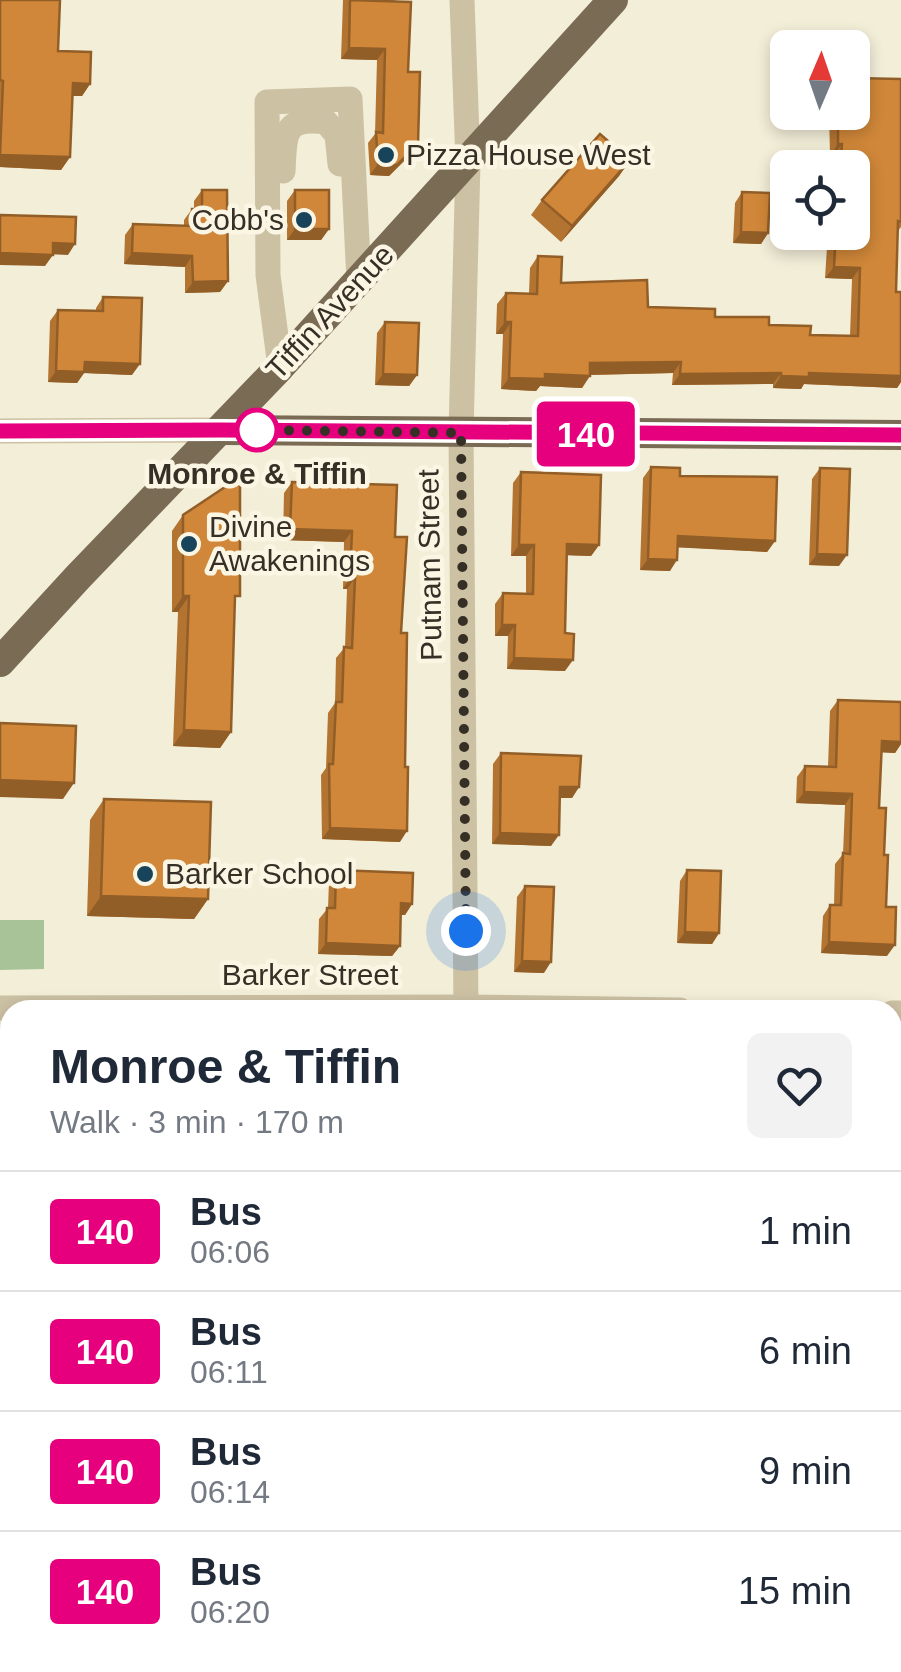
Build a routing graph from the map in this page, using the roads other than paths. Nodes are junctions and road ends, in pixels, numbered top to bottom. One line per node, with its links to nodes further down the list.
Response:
1 (462, 0): 3 (street, Putnam Street)
2 (613, 0): 3 (main road, Tiffin Avenue)
3 (468, 162): 4 (main road, Tiffin Avenue); 8 (street, Putnam Street)
4 (359, 281): 5 (main road, Tiffin Avenue); 5 (street)
5 (280, 367): 6 (main road, Tiffin Avenue)
6 (220, 430): 7 (street); 8 (main road); 10 (main road, Tiffin Avenue)
7 (0, 431)
8 (461, 433): 9 (main road); 11 (street, Putnam Street)
9 (901, 435)
10 (0, 662)
11 (466, 1000)

